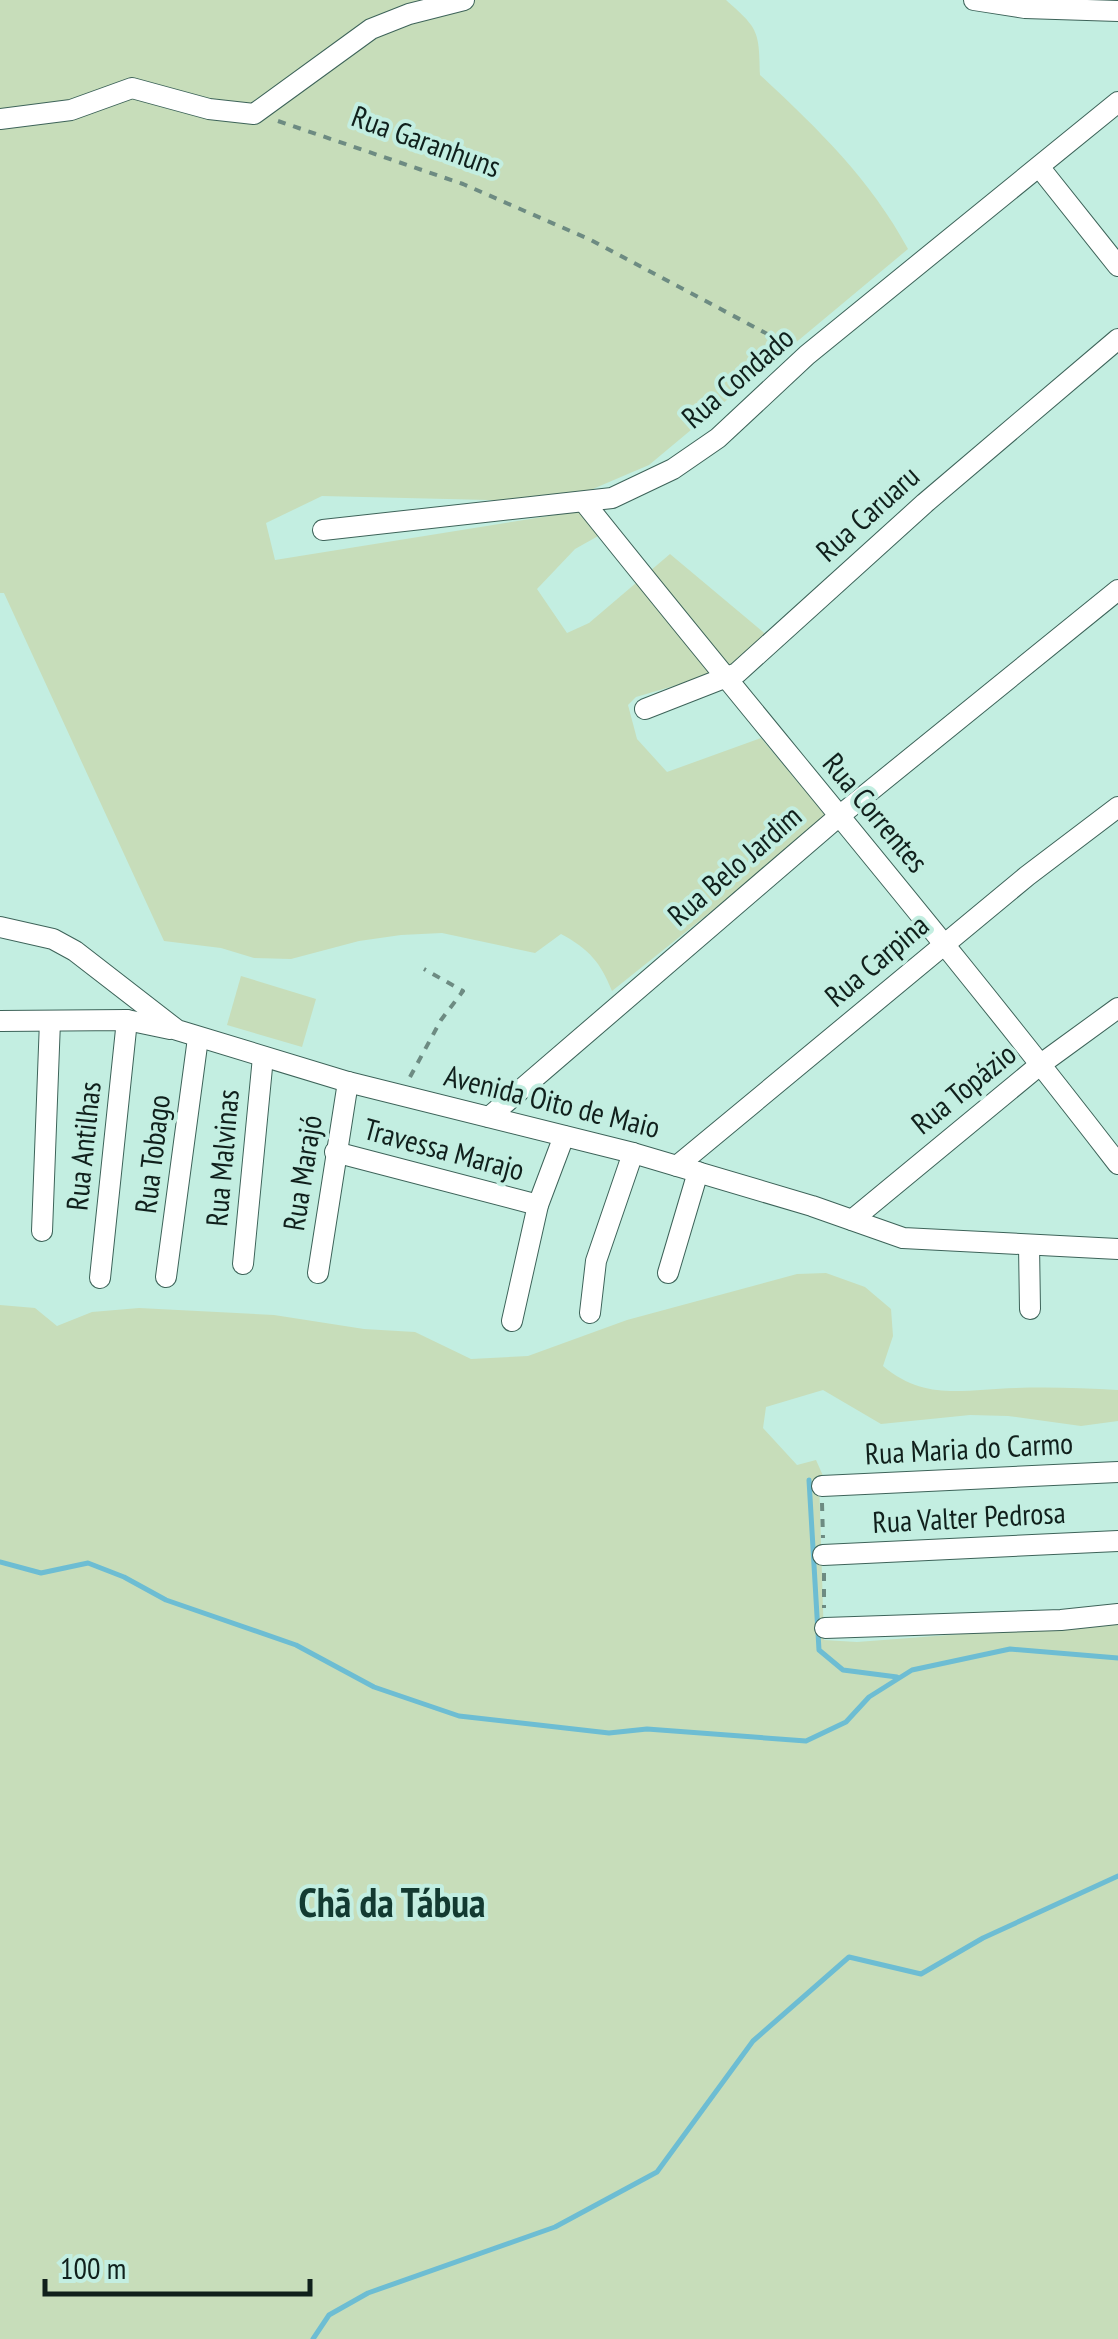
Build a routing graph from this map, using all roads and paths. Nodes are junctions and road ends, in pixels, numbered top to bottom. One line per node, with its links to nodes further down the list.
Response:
1 (464, 0): 5 (street)
2 (974, 0): 3 (street)
3 (1118, 11)
4 (1118, 102): 7 (street, Rua Condado)
5 (254, 114): 6 (street); 10 (path, Rua Garanhuns)
6 (0, 118)
7 (1040, 168): 8 (street); 10 (street, Rua Condado)
8 (1118, 266)
9 (1118, 340): 14 (street, Rua Caruaru)
10 (808, 356): 11 (street, Rua Condado)
11 (584, 502): 12 (street, Rua Condado); 14 (street, Rua Correntes)
12 (323, 530)
13 (1118, 590): 17 (street, Rua Belo Jardim)
14 (724, 678): 15 (street, Rua Caruaru); 17 (street, Rua Correntes)
15 (645, 710)
16 (1118, 806): 19 (street, Rua Carpina)
17 (838, 818): 19 (street, Rua Correntes); 31 (street, Rua Belo Jardim)
18 (0, 927): 25 (street, Avenida Oito de Maio)
19 (946, 944): 28 (street, Rua Correntes); 36 (street, Rua Carpina)
20 (424, 970): 30 (path)
21 (1118, 1008): 28 (street, Rua Topázio)
22 (127, 1020): 24 (street); 25 (street); 46 (street, Rua Antilhas)
23 (0, 1021): 24 (street)
24 (50, 1021): 39 (street)
25 (177, 1030): 26 (street, Avenida Oito de Maio)
26 (198, 1038): 27 (street, Avenida Oito de Maio); 45 (street, Rua Tobago)
27 (263, 1056): 29 (street, Avenida Oito de Maio); 42 (street, Rua Malvinas)
28 (1041, 1064): 35 (street, Rua Correntes); 38 (street, Rua Topázio)
29 (348, 1082): 30 (street, Avenida Oito de Maio); 33 (street, Rua Marajó)
30 (402, 1095): 31 (street, Avenida Oito de Maio)
31 (489, 1116): 32 (street, Avenida Oito de Maio)
32 (564, 1136): 34 (street, Avenida Oito de Maio); 37 (street)
33 (335, 1152): 37 (street, Travessa Marajo); 43 (street, Rua Marajó)
34 (632, 1153): 36 (street, Avenida Oito de Maio); 48 (street)
35 (1118, 1164)
36 (687, 1169): 38 (street, Avenida Oito de Maio); 44 (street)
37 (538, 1205): 49 (street)
38 (852, 1220): 40 (street, Avenida Oito de Maio)
39 (42, 1231)
40 (1030, 1245): 41 (street, Avenida Oito de Maio); 47 (street)
41 (1118, 1249)
42 (243, 1264)
43 (318, 1273)
44 (668, 1273)
45 (166, 1277)
46 (100, 1278)
47 (1030, 1309)
48 (590, 1313)
49 (512, 1321)
50 (1118, 1472): 51 (street, Rua Maria do Carmo)
51 (822, 1486)
52 (1118, 1540): 53 (street, Rua Valter Pedrosa)
53 (823, 1555)
54 (1118, 1614): 55 (street)
55 (825, 1628)

